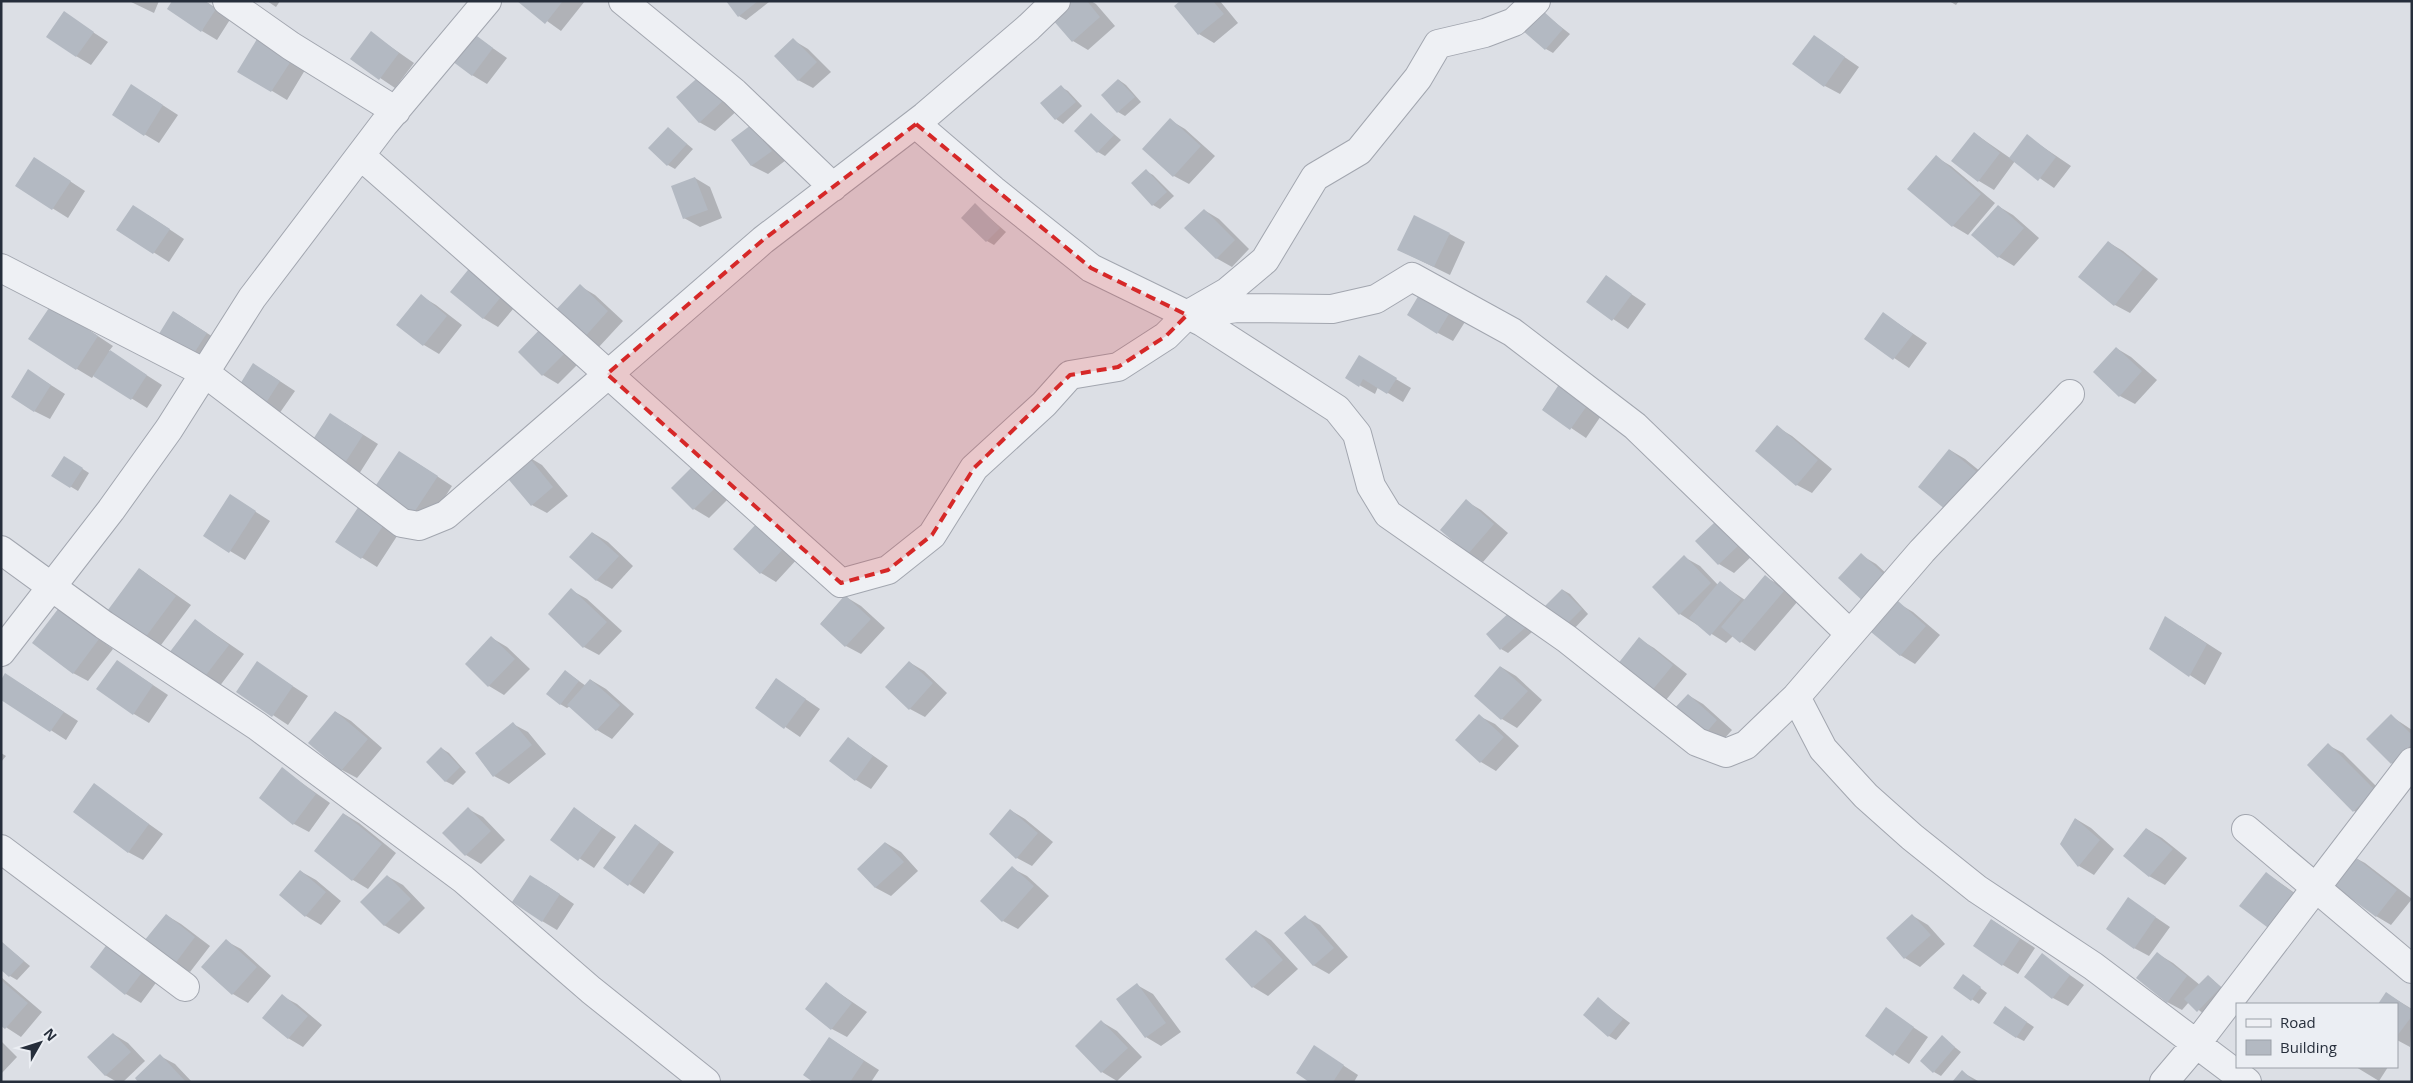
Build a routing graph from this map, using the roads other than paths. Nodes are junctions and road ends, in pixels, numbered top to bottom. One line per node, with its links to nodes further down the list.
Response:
1 (227, 1): 6 (street)
2 (487, 1): 6 (street)
3 (623, 1): 9 (street)
4 (1056, 1): 7 (street)
5 (1536, 1): 11 (street)
6 (396, 111): 8 (street)
7 (916, 124): 9 (street); 11 (street)
8 (361, 156): 12 (street); 13 (street)
9 (833, 187): 13 (street)
10 (1, 268): 12 (street)
11 (1188, 315): 13 (street); 17 (street); 19 (street)
12 (204, 373): 13 (street); 16 (street)
13 (607, 374)
14 (2070, 394): 17 (street)
15 (1, 550): 16 (street)
16 (53, 587): 18 (street); 27 (street)
17 (1850, 634): 19 (street)
18 (1, 652)
19 (1796, 697): 26 (street)
20 (2412, 762): 23 (street)
21 (2246, 829): 23 (street)
22 (1, 849): 25 (street)
23 (2314, 886): 24 (street); 26 (street)
24 (2412, 969)
25 (185, 987)
26 (2197, 1043): 28 (street); 29 (street)
27 (706, 1082)
28 (2164, 1082)
29 (2247, 1082)

